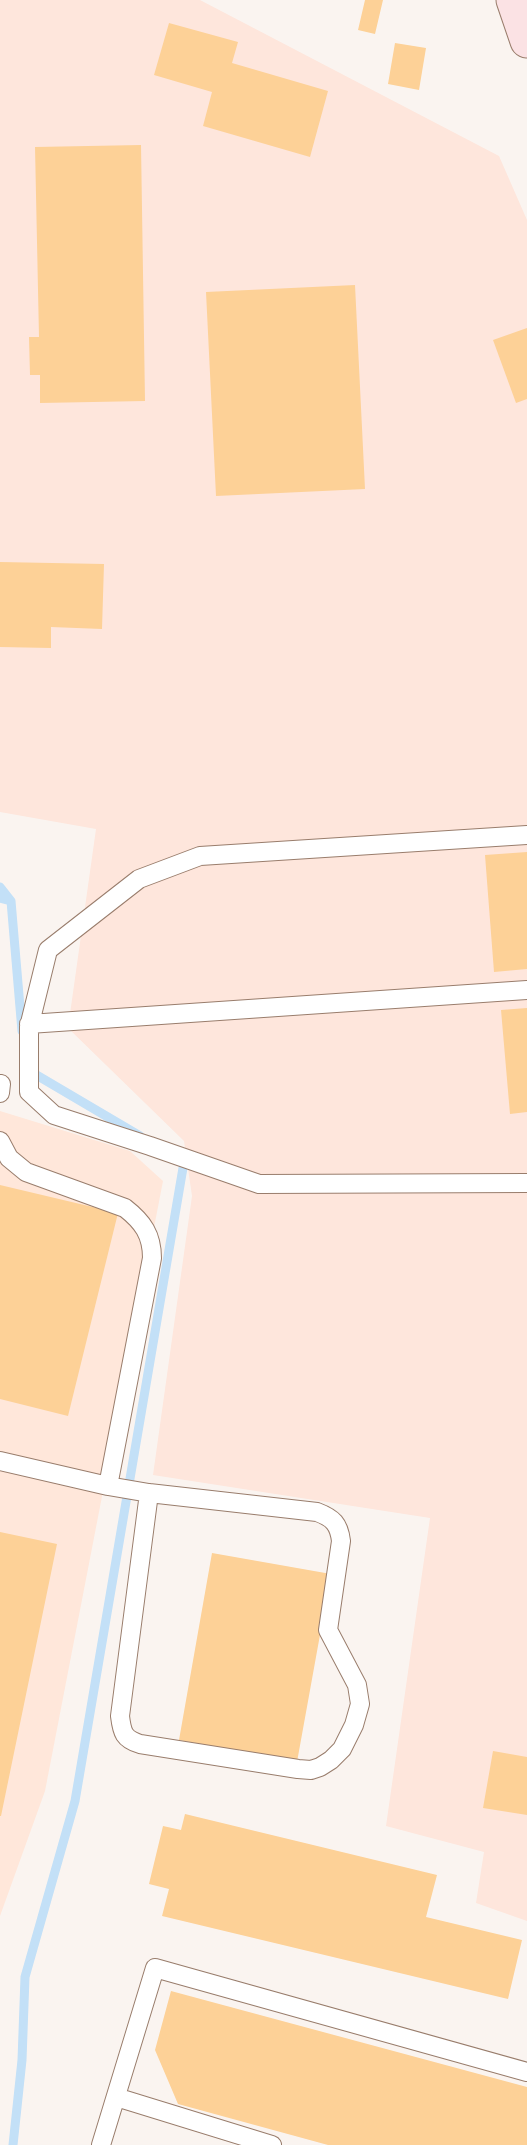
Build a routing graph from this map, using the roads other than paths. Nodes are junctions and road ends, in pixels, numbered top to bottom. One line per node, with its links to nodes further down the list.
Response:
1 (513, 0): 2 (street)
2 (527, 41)
3 (527, 835): 5 (lane)
4 (527, 990): 5 (lane)
5 (29, 1025): 7 (lane)
6 (0, 1141): 9 (lane)
7 (527, 1182)
8 (0, 1461): 9 (lane)
9 (111, 1486): 10 (lane)
10 (146, 1492): 10 (lane)
11 (527, 2072): 12 (lane)
12 (116, 2097): 13 (lane); 14 (lane)
13 (101, 2145)
14 (272, 2145)

